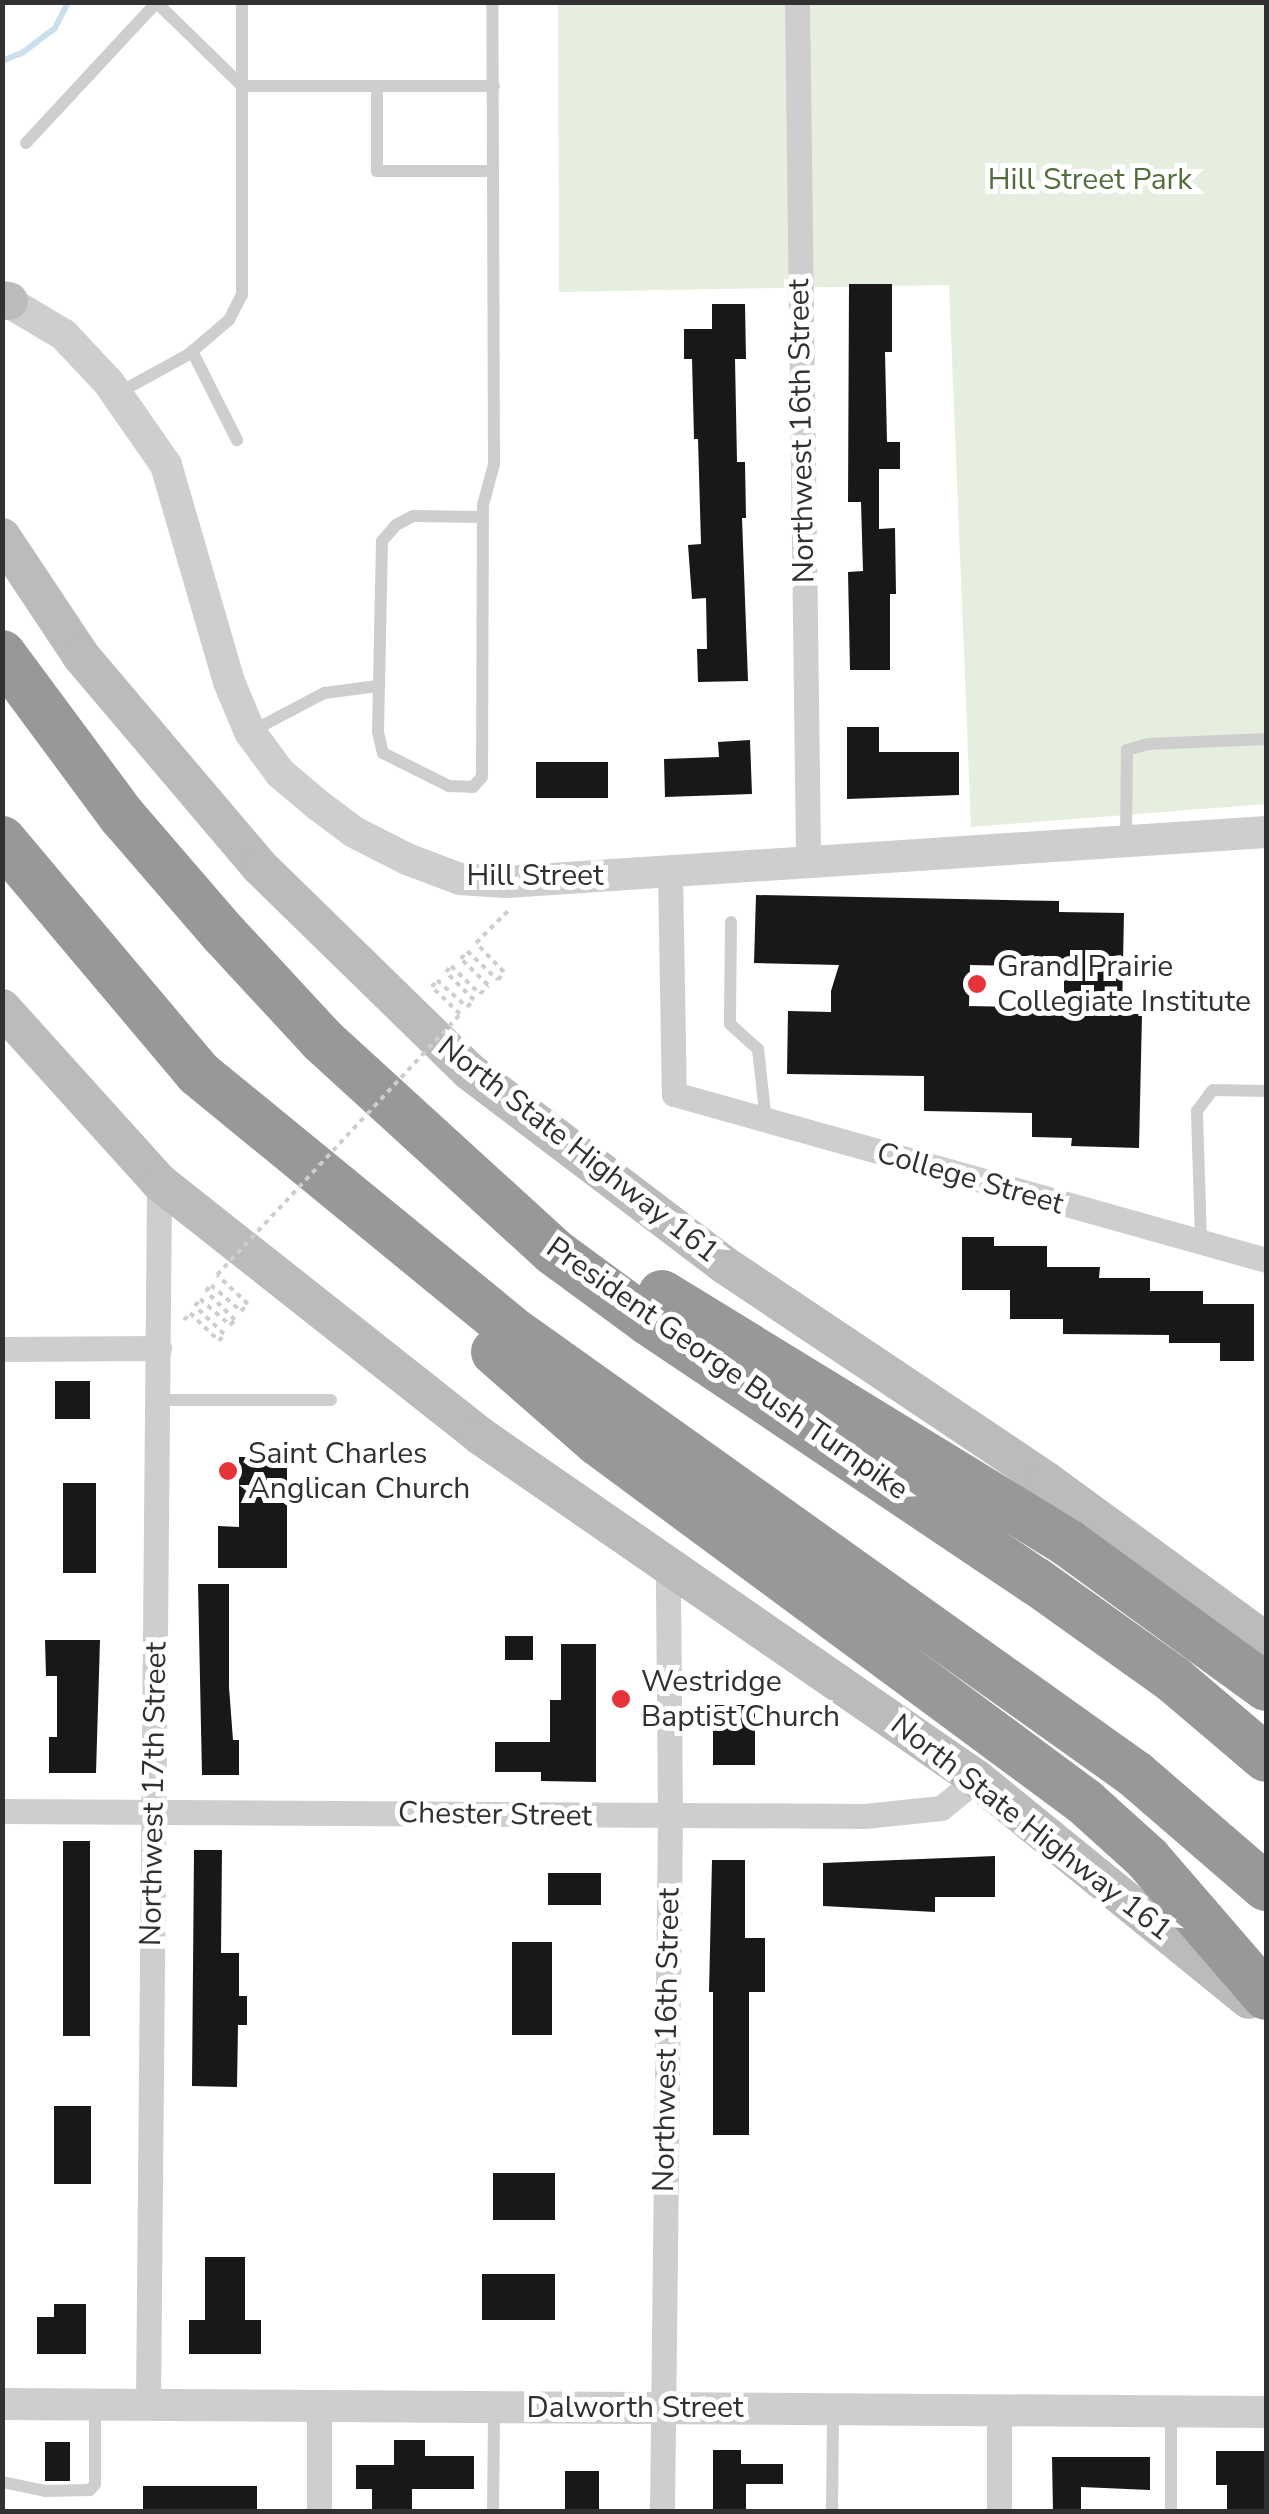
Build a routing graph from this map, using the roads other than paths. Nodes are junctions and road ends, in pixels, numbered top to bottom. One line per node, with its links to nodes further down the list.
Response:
1 (242, 2): 5 (lane)
2 (492, 2): 7 (lane)
3 (796, 2): 23 (street, Northwest 16th Street)
4 (156, 3): 5 (lane); 8 (lane)
5 (242, 86): 6 (lane); 11 (lane)
6 (378, 86): 7 (lane); 9 (lane)
7 (494, 86): 9 (lane)
8 (26, 143)
9 (492, 171): 14 (lane)
10 (5, 300): 12 (street, Hill Street)
11 (192, 351): 12 (lane); 13 (lane)
12 (117, 394): 18 (street, Hill Street)
13 (237, 440)
14 (483, 517): 17 (lane); 17 (lane)
15 (2, 537): 39 (main road, North State Highway 161)
16 (2, 654): 30 (highway, President George Bush Turnpike)
17 (378, 686): 18 (lane)
18 (250, 732): 24 (street, Hill Street)
19 (1266, 738): 22 (lane)
20 (1266, 832): 22 (street, Hill Street)
21 (2, 840): 27 (highway)
22 (1126, 841): 23 (street, Hill Street)
23 (808, 859): 24 (street, Hill Street)
24 (670, 873): 29 (street, College Street)
25 (731, 922): 29 (lane)
26 (2, 1008): 31 (main road, North State Highway 161)
27 (198, 1073): 46 (highway); 47 (highway)
28 (1266, 1090): 32 (lane)
29 (766, 1121): 32 (street, College Street)
30 (446, 1153): 40 (highway); 41 (highway, President George Bush Turnpike)
31 (159, 1182): 34 (street, Northwest 17th Street); 38 (main road, North State Highway 161)
32 (1201, 1244): 33 (street, College Street)
33 (1266, 1260)
34 (159, 1348): 35 (street); 36 (street, Northwest 17th Street)
35 (2, 1349)
36 (158, 1400): 37 (lane); 44 (street, Northwest 17th Street)
37 (331, 1400)
38 (668, 1568): 42 (main road, North State Highway 161); 45 (street, Northwest 16th Street)
39 (1266, 1641)
40 (1266, 1686)
41 (1266, 1758)
42 (977, 1779): 45 (street, Chester Street); 48 (main road, North State Highway 161)
43 (2, 1811): 44 (street, Chester Street)
44 (154, 1812): 45 (street, Chester Street); 51 (street, Northwest 17th Street)
45 (670, 1816): 54 (street, Northwest 16th Street)
46 (1266, 1887)
47 (1266, 1996)
48 (1266, 2015)
49 (2, 2404): 50 (street, Dalworth Street)
50 (95, 2405): 51 (street, Dalworth Street); 59 (lane)
51 (148, 2406): 52 (street, Dalworth Street)
52 (320, 2406): 53 (street, Dalworth Street); 60 (street)
53 (494, 2407): 54 (street, Dalworth Street); 61 (lane)
54 (662, 2408): 55 (street, Dalworth Street); 62 (street, Northwest 16th Street)
55 (834, 2409): 56 (street, Dalworth Street); 63 (lane)
56 (999, 2410): 57 (street, Dalworth Street); 64 (street)
57 (1172, 2411): 58 (street, Dalworth Street); 65 (lane)
58 (1266, 2412)
59 (2, 2482)
60 (319, 2512)
61 (494, 2512)
62 (662, 2512)
63 (832, 2512)
64 (998, 2512)
65 (1170, 2512)

